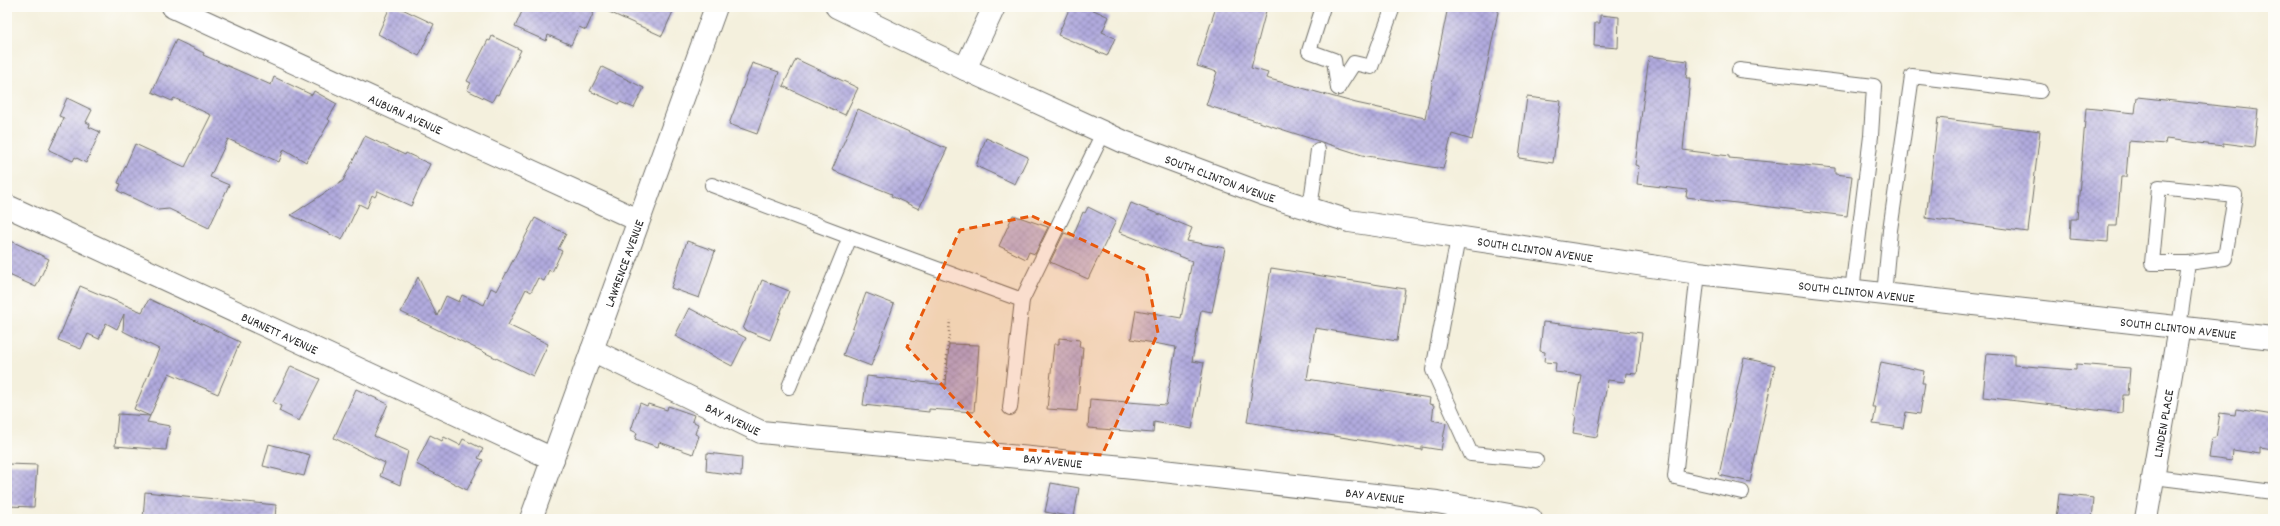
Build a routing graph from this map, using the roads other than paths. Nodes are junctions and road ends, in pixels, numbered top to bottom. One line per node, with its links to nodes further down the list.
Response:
1 (173, 7): 15 (street, AUBURN AVENUE)
2 (716, 7): 15 (street, LAWRENCE AVENUE)
3 (837, 7): 7 (street, SOUTH CLINTON AVENUE)
4 (994, 7): 7 (street)
5 (1323, 7): 6 (lane)
6 (1393, 7)
7 (965, 69): 10 (street, SOUTH CLINTON AVENUE)
8 (1739, 70): 20 (lane)
9 (2040, 91): 21 (lane)
10 (1103, 133): 14 (street, SOUTH CLINTON AVENUE); 22 (lane)
11 (1318, 150): 14 (lane)
12 (712, 185): 16 (lane)
13 (7, 206): 28 (street, BURNETT AVENUE)
14 (1310, 209): 17 (street, SOUTH CLINTON AVENUE)
15 (638, 220): 25 (street, LAWRENCE AVENUE)
16 (850, 237): 22 (lane); 26 (lane)
17 (1458, 238): 19 (street, SOUTH CLINTON AVENUE); 29 (lane)
18 (2188, 263): 18 (lane); 23 (lane)
19 (1698, 274): 20 (street, SOUTH CLINTON AVENUE); 31 (lane)
20 (1852, 291): 21 (street, SOUTH CLINTON AVENUE)
21 (1884, 295): 23 (street, SOUTH CLINTON AVENUE)
22 (1022, 300): 27 (lane)
23 (2179, 328): 24 (street, SOUTH CLINTON AVENUE); 30 (street, LINDEN PLACE)
24 (2273, 338)
25 (592, 350): 28 (street, LAWRENCE AVENUE); 34 (street, BAY AVENUE)
26 (789, 387)
27 (1010, 408)
28 (553, 459): 33 (street, LAWRENCE AVENUE)
29 (1536, 460)
30 (2154, 476): 32 (lane); 35 (street, LINDEN PLACE)
31 (1742, 492)
32 (2273, 492)
33 (531, 519)
34 (1531, 519)
35 (2146, 519)

